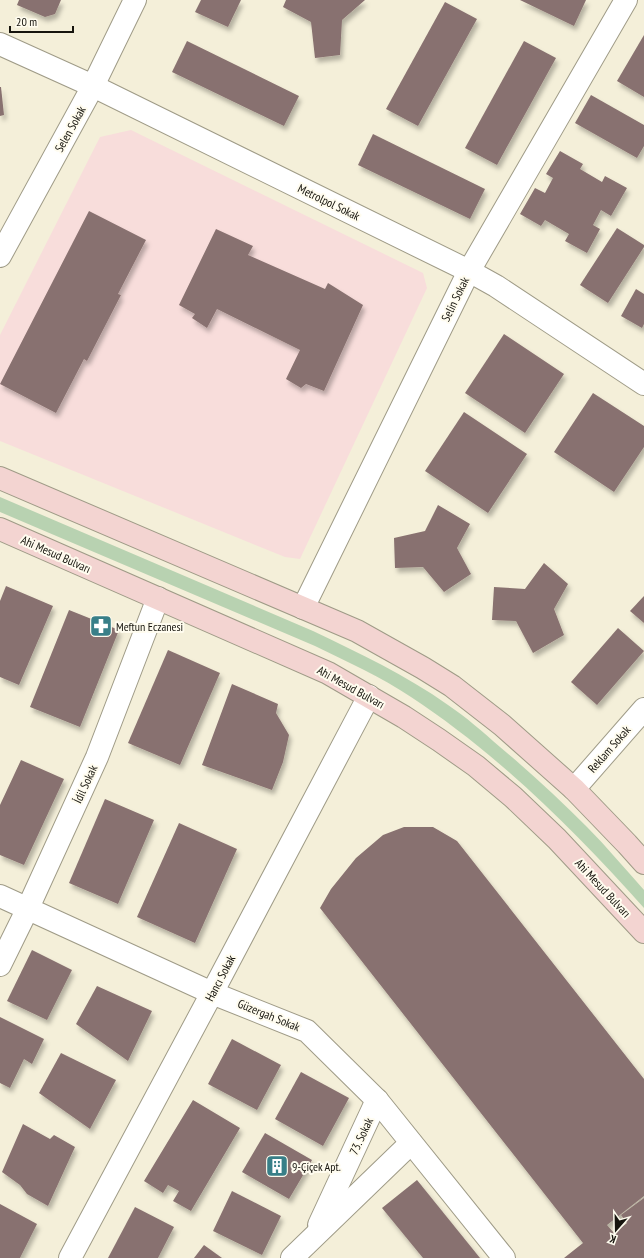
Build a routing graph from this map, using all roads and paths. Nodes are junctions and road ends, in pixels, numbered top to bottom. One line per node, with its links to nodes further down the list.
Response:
1 (135, 0): 4 (street, Selen Sokak)
2 (626, 0): 6 (street, Selin Sokak)
3 (0, 44): 4 (street, Metrolpol Sokak)
4 (93, 86): 5 (street, Selen Sokak); 6 (street, Metrolpol Sokak)
5 (0, 256)
6 (469, 271): 7 (street, Metrolpol Sokak); 11 (street, Selin Sokak)
7 (644, 384)
8 (0, 478): 11 (main road)
9 (0, 529): 10 (main road, Ahi Mesud Bulvarı)
10 (158, 598): 12 (main road, Ahi Mesud Bulvarı); 17 (street, İdil Sokak)
11 (303, 608): 14 (main road)
12 (369, 696): 18 (main road, Ahi Mesud Bulvarı); 20 (street, Hancı Sokak)
13 (644, 709): 14 (street, Reklam Sokak)
14 (574, 789): 15 (main road)
15 (644, 863)
16 (0, 896): 17 (street, Güzergah Sokak)
17 (28, 908): 19 (street, İdil Sokak); 20 (street, Güzergah Sokak)
18 (644, 932)
19 (0, 965)
20 (212, 993): 21 (street, Güzergah Sokak); 24 (street, Hancı Sokak)
21 (377, 1100): 22 (street, Güzergah Sokak); 23 (street, 73. Sokak)
22 (411, 1143): 23 (street, 73. Sokak); 26 (street, Güzergah Sokak)
23 (313, 1236): 25 (street, 73. Sokak)
24 (70, 1258)
25 (292, 1258)
26 (504, 1258)

